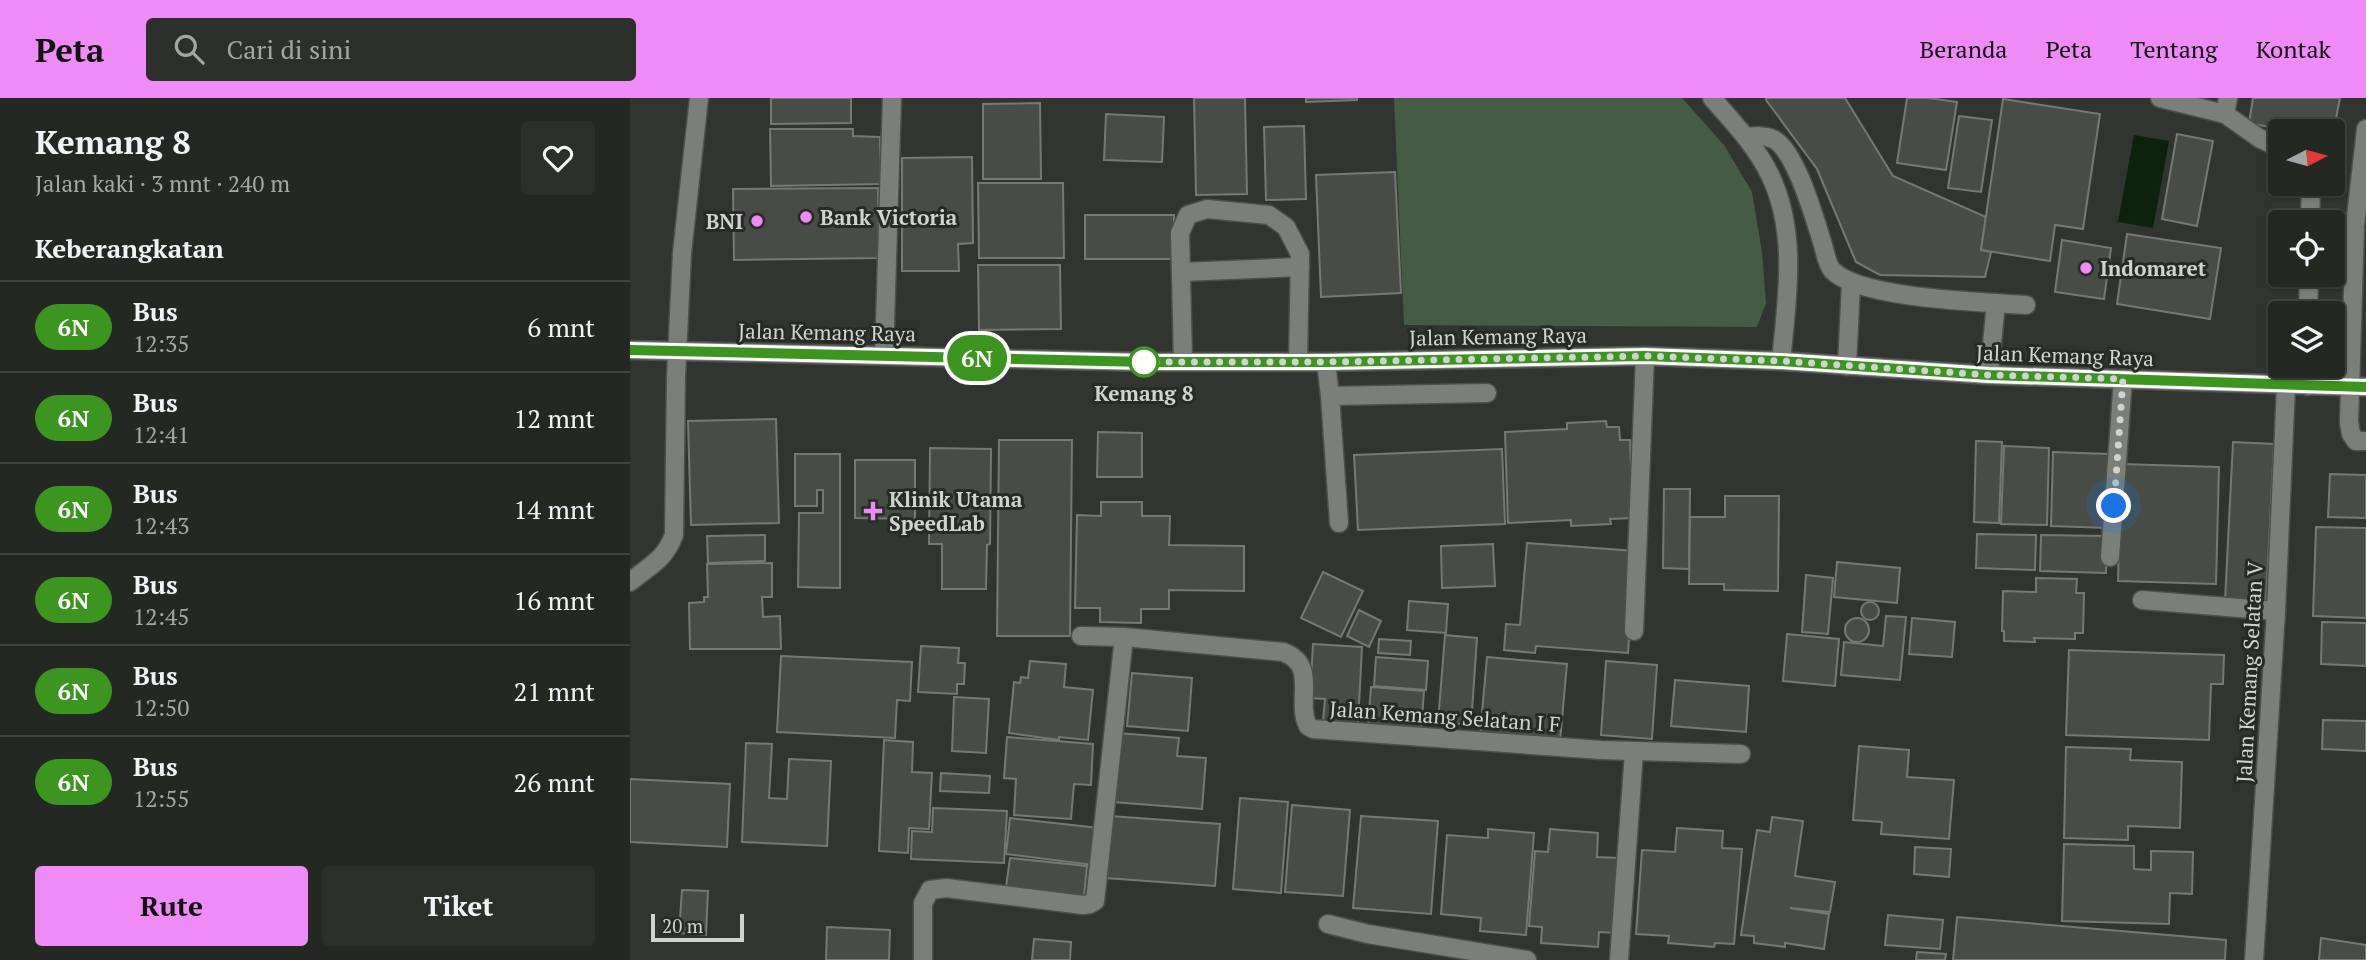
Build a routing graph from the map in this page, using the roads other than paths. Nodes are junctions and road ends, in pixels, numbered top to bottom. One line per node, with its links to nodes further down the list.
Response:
1 (699, 98): 15 (street)
2 (892, 98): 16 (street)
3 (1712, 98): 7 (street)
4 (2160, 98): 5 (street)
5 (2226, 106): 8 (street)
6 (2366, 129): 28 (street)
7 (1747, 138): 11 (street); 19 (street)
8 (2268, 142)
9 (1300, 267): 10 (street); 10 (street); 20 (street)
10 (1182, 272): 18 (street)
11 (1852, 283): 12 (street); 22 (street)
12 (1996, 303): 13 (street); 23 (street)
13 (2026, 305)
14 (630, 350): 15 (street, Jalan Kemang Raya)
15 (677, 352): 16 (street, Jalan Kemang Raya); 34 (street)
16 (884, 355): 18 (street, Jalan Kemang Raya)
17 (1645, 356): 19 (street, Jalan Kemang Raya); 21 (street, Jalan Kemang Raya); 37 (street)
18 (1184, 361): 20 (street, Jalan Kemang Raya)
19 (1781, 361): 22 (street, Jalan Kemang Raya)
20 (1298, 362): 21 (street, Jalan Kemang Raya)
21 (1326, 362): 30 (street)
22 (1847, 366): 23 (street, Jalan Kemang Raya)
23 (1989, 375): 25 (street, Jalan Kemang Raya)
24 (2308, 378): 27 (street)
25 (2123, 379): 26 (street, Jalan Kemang Raya); 33 (street)
26 (2287, 386): 27 (street, Jalan Kemang Raya); 36 (street, Jalan Kemang Selatan V)
27 (2308, 386): 28 (street, Jalan Kemang Raya)
28 (2358, 387): 31 (street)
29 (1487, 393): 30 (street)
30 (1330, 396): 32 (street)
31 (2366, 441)
32 (1339, 523)
33 (2110, 557)
34 (630, 582)
35 (2142, 600): 36 (street)
36 (2276, 611): 46 (street, Jalan Kemang Selatan V)
37 (1634, 631)
38 (1080, 636): 39 (street, Jalan Kemang Selatan I F)
39 (1124, 637): 40 (street, Jalan Kemang Selatan I F); 43 (street)
40 (1634, 752): 41 (street, Jalan Kemang Selatan I F); 45 (street)
41 (1741, 754)
42 (1328, 924): 44 (street)
43 (923, 960)
44 (1527, 960)
45 (1619, 960)
46 (2254, 960)

